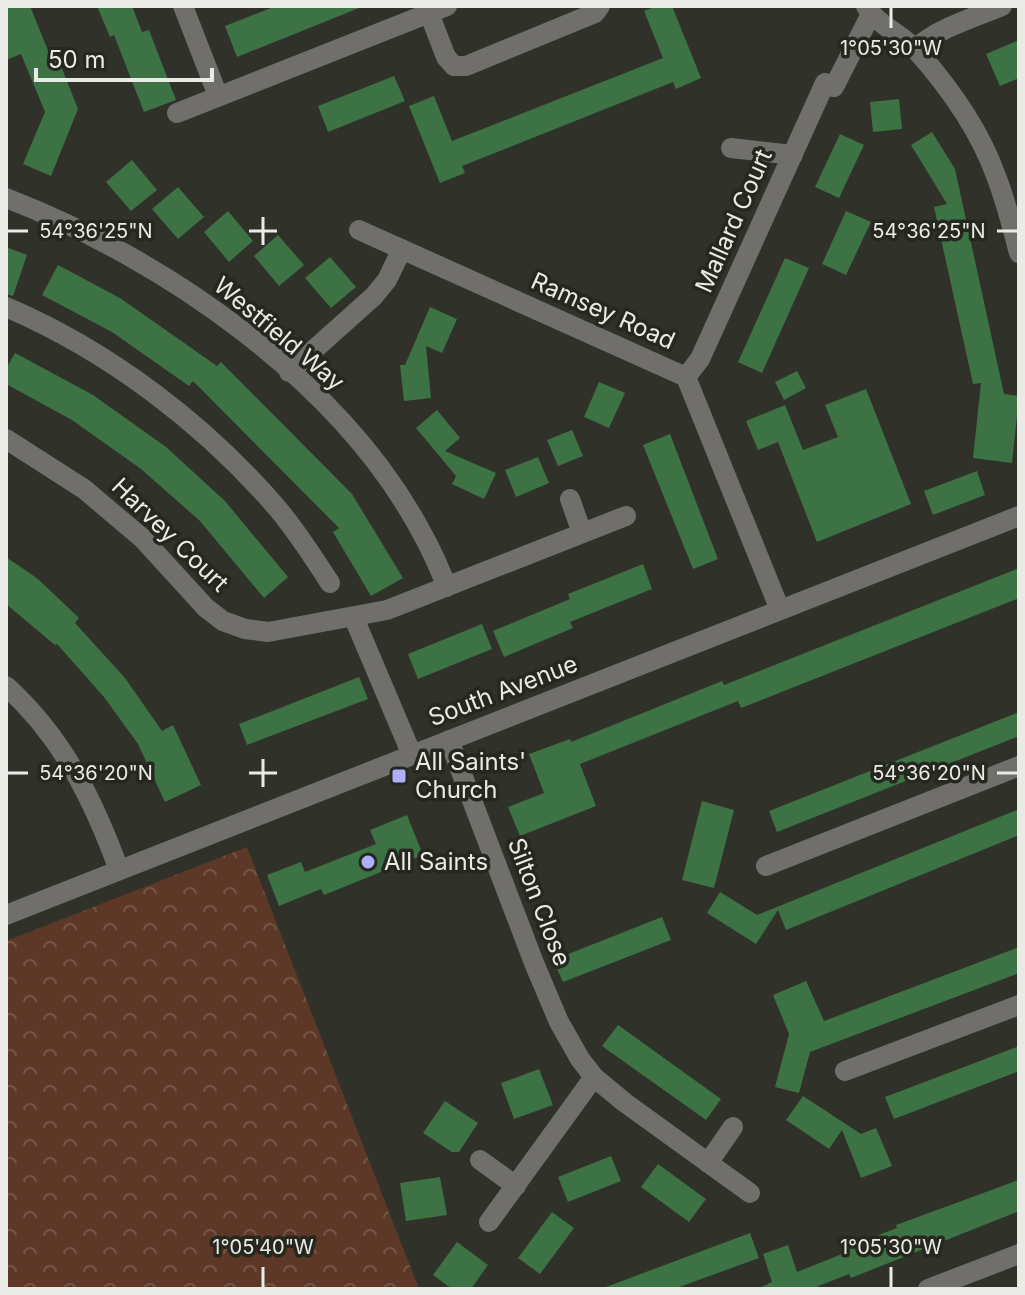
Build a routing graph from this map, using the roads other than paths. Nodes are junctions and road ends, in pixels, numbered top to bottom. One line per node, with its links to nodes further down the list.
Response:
1 (183, 6): 7 (street)
2 (600, 6): 4 (street)
3 (1002, 6): 6 (street)
4 (438, 10): 7 (street)
5 (868, 10): 6 (street); 10 (street, Mallard Court)
6 (915, 49): 14 (street)
7 (218, 96): 8 (street)
8 (177, 113)
9 (731, 148): 10 (street)
10 (793, 155): 17 (street, Mallard Court)
11 (6, 198): 16 (street, Westfield Way)
12 (359, 230): 13 (street, Ramsey Road)
13 (402, 249): 16 (street); 17 (street, Ramsey Road)
14 (1019, 253)
15 (6, 307): 23 (street)
16 (289, 372): 24 (street, Westfield Way)
17 (686, 377): 25 (street, Ramsey Road)
18 (6, 439): 26 (street, Harvey Court)
19 (570, 499): 22 (street)
20 (626, 516): 22 (street, Harvey Court)
21 (1019, 516): 25 (street, South Avenue)
22 (582, 533): 24 (street, Harvey Court)
23 (330, 583)
24 (447, 587): 26 (street, Harvey Court)
25 (780, 610): 28 (street, South Avenue)
26 (354, 618): 29 (street)
27 (6, 686): 32 (street)
28 (449, 740): 29 (street, South Avenue); 36 (street, Silton Close)
29 (412, 755): 32 (street, South Avenue)
30 (1019, 766): 31 (street)
31 (766, 866)
32 (119, 870): 33 (street, South Avenue)
33 (6, 915)
34 (1019, 1005): 35 (street)
35 (845, 1071)
36 (594, 1077): 39 (street, Silton Close); 40 (street)
37 (733, 1127): 39 (street)
38 (480, 1160): 40 (street)
39 (708, 1163): 41 (street, Silton Close)
40 (516, 1186): 42 (street)
41 (750, 1193)
42 (489, 1222)
43 (1019, 1254): 44 (street)
44 (928, 1289)

